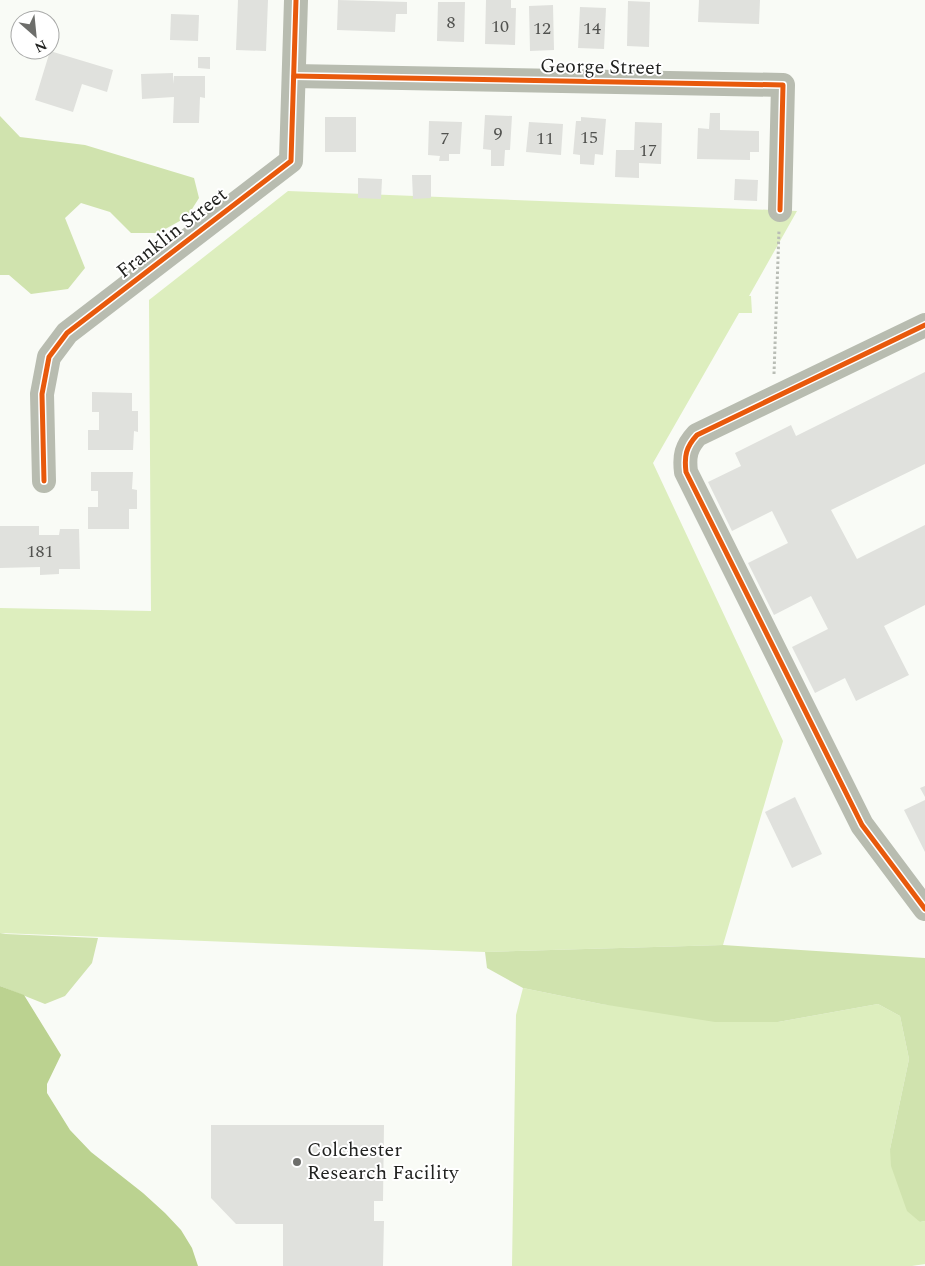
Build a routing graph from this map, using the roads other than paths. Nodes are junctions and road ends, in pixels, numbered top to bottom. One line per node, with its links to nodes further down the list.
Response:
1 (296, 0): 2 (street, Franklin Street)
2 (294, 76): 3 (street, George Street); 5 (street, Franklin Street)
3 (780, 210)
4 (925, 325): 6 (street)
5 (44, 481)
6 (925, 909)

